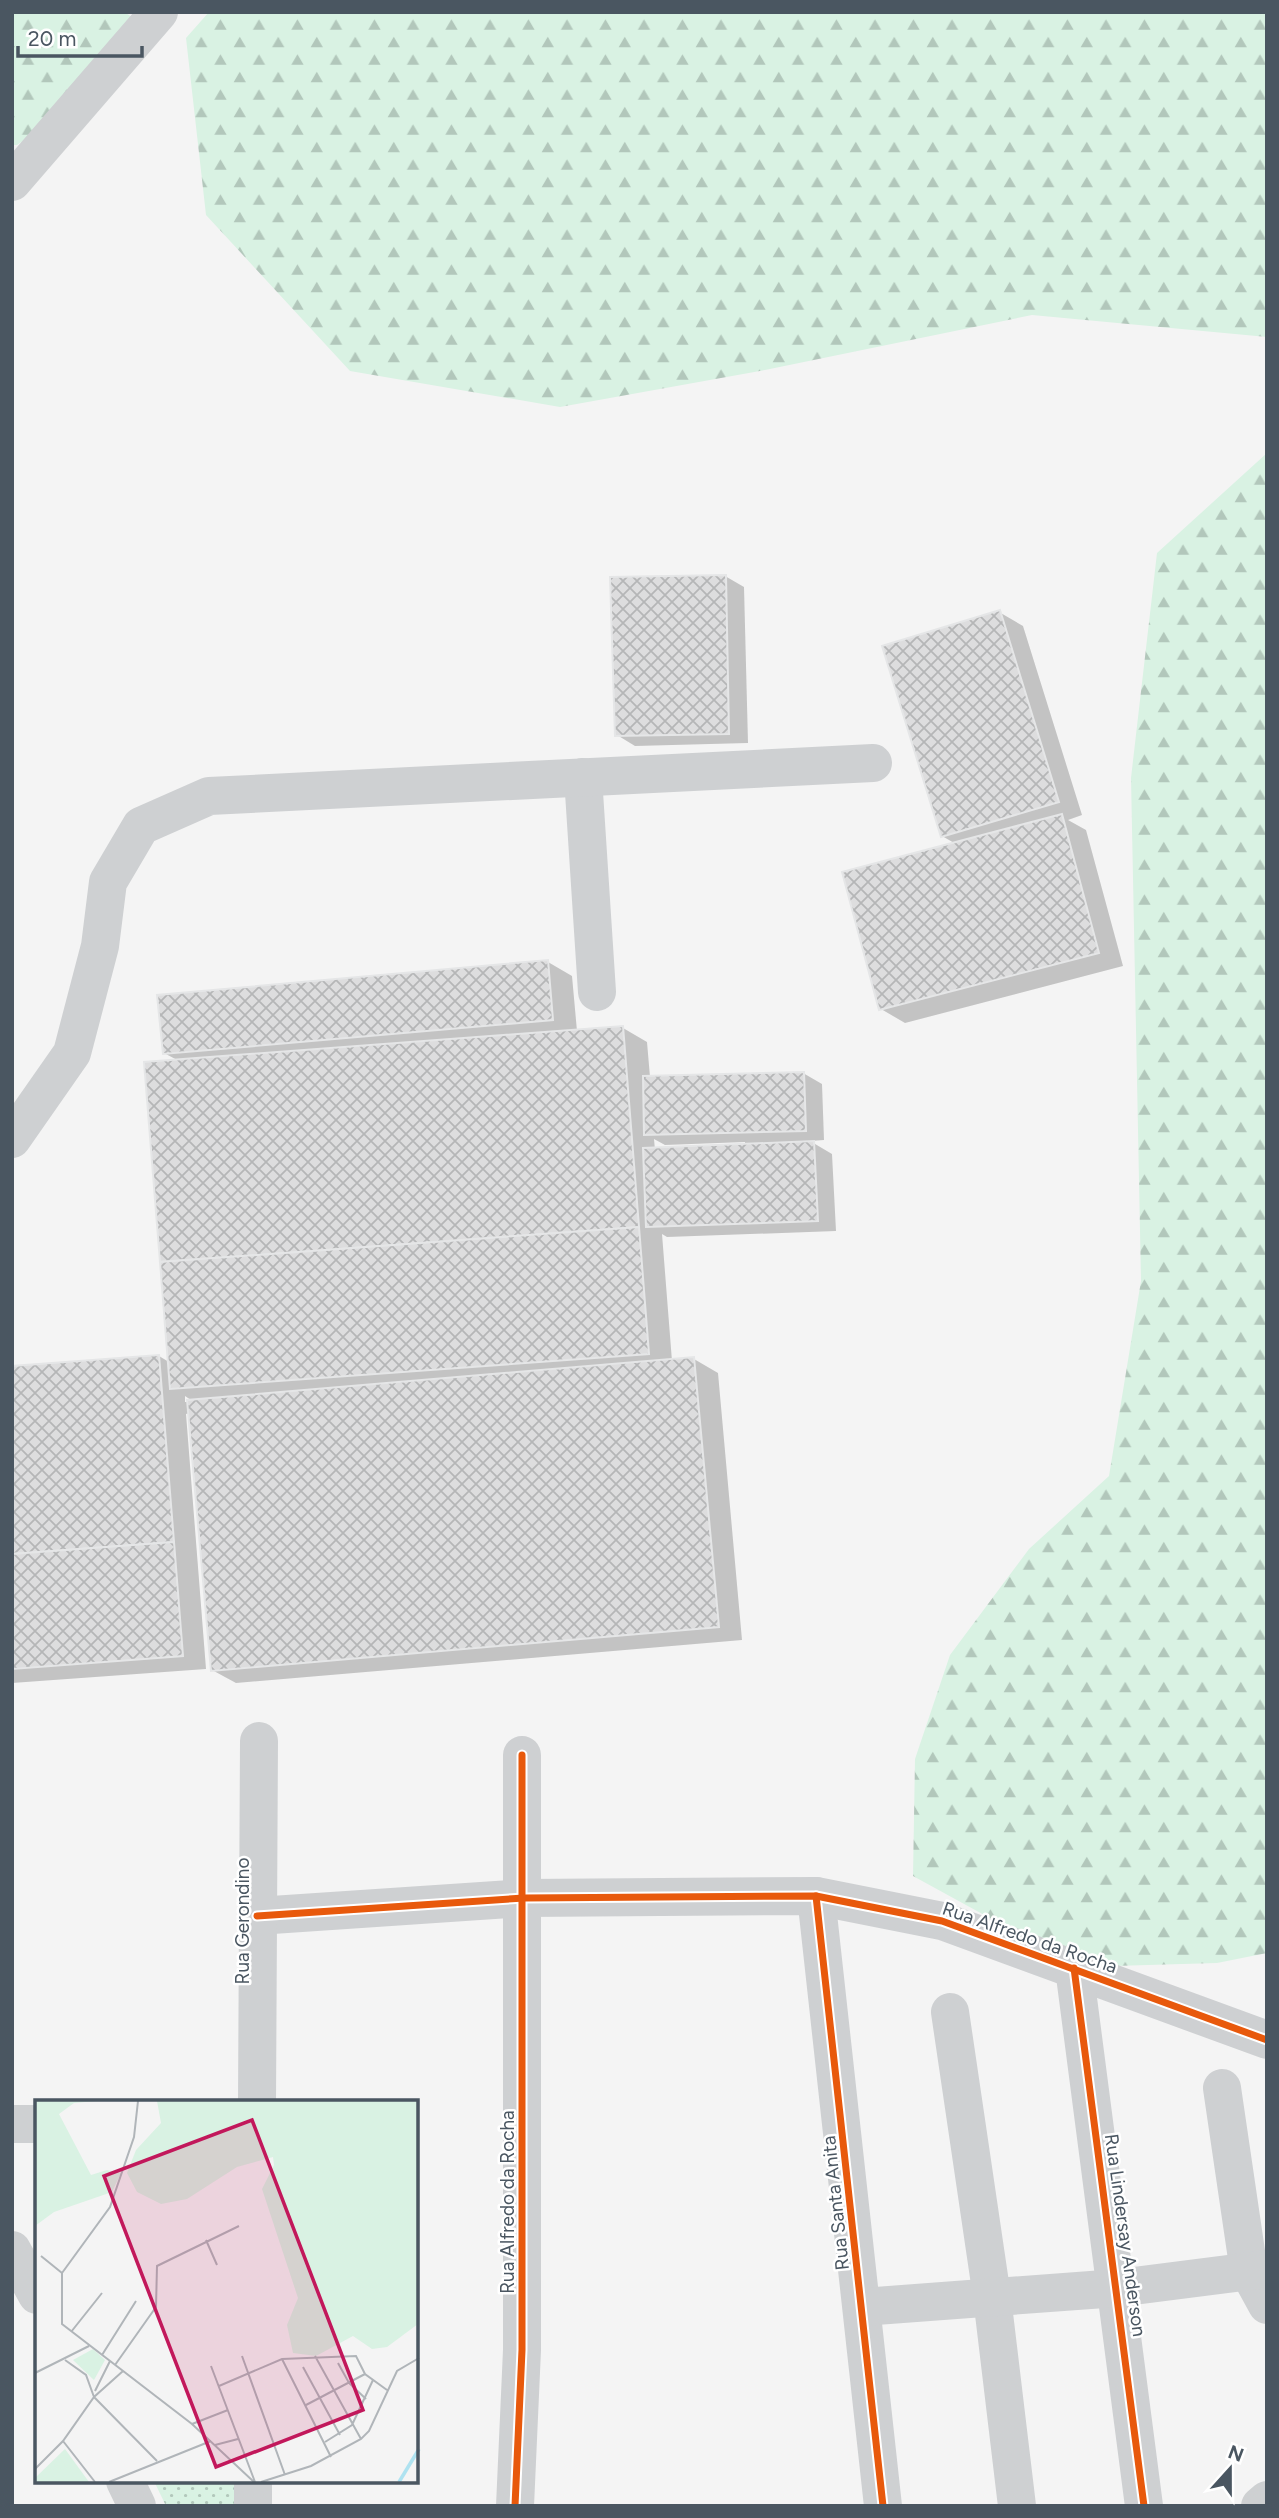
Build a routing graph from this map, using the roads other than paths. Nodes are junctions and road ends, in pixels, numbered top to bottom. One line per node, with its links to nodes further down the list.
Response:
1 (159, 12): 2 (street)
2 (12, 182)
3 (873, 763): 4 (street)
4 (583, 777): 5 (street); 6 (street)
5 (597, 992)
6 (12, 1139)
7 (259, 1741): 11 (street, Rua Gerondino)
8 (522, 1755): 10 (street, Rua Alfredo da Rocha)
9 (816, 1896): 10 (street, Rua Alfredo da Rocha); 12 (street, Rua Alfredo da Rocha); 25 (street, Rua Santa Anita)
10 (524, 1898): 11 (street, Rua Alfredo da Rocha); 33 (street, Rua Alfredo da Rocha)
11 (257, 1916): 16 (street, Rua Gerondino)
12 (1074, 1968): 14 (street, Rua Alfredo da Rocha); 21 (street, Rua Lindersay Anderson)
13 (950, 2012): 23 (street)
14 (1267, 2039)
15 (1222, 2088): 20 (street)
16 (257, 2100)
17 (12, 2124): 18 (street)
18 (35, 2124)
19 (12, 2250): 22 (street)
20 (1258, 2270): 21 (street); 24 (street)
21 (1118, 2288): 23 (street, Rua Lindersay Anderson); 36 (street, Rua Lindersay Anderson)
22 (35, 2291)
23 (992, 2297): 25 (street, Rua Lindersay Anderson); 35 (street)
24 (1267, 2305)
25 (862, 2307): 34 (street, Rua Santa Anita)
26 (12, 2308): 27 (street)
27 (35, 2308)
28 (126, 2483): 31 (street)
29 (253, 2483): 32 (street)
30 (1267, 2500): 37 (street)
31 (137, 2506)
32 (253, 2506)
33 (516, 2506)
34 (883, 2506)
35 (1017, 2506)
36 (1144, 2506)
37 (1260, 2506)

